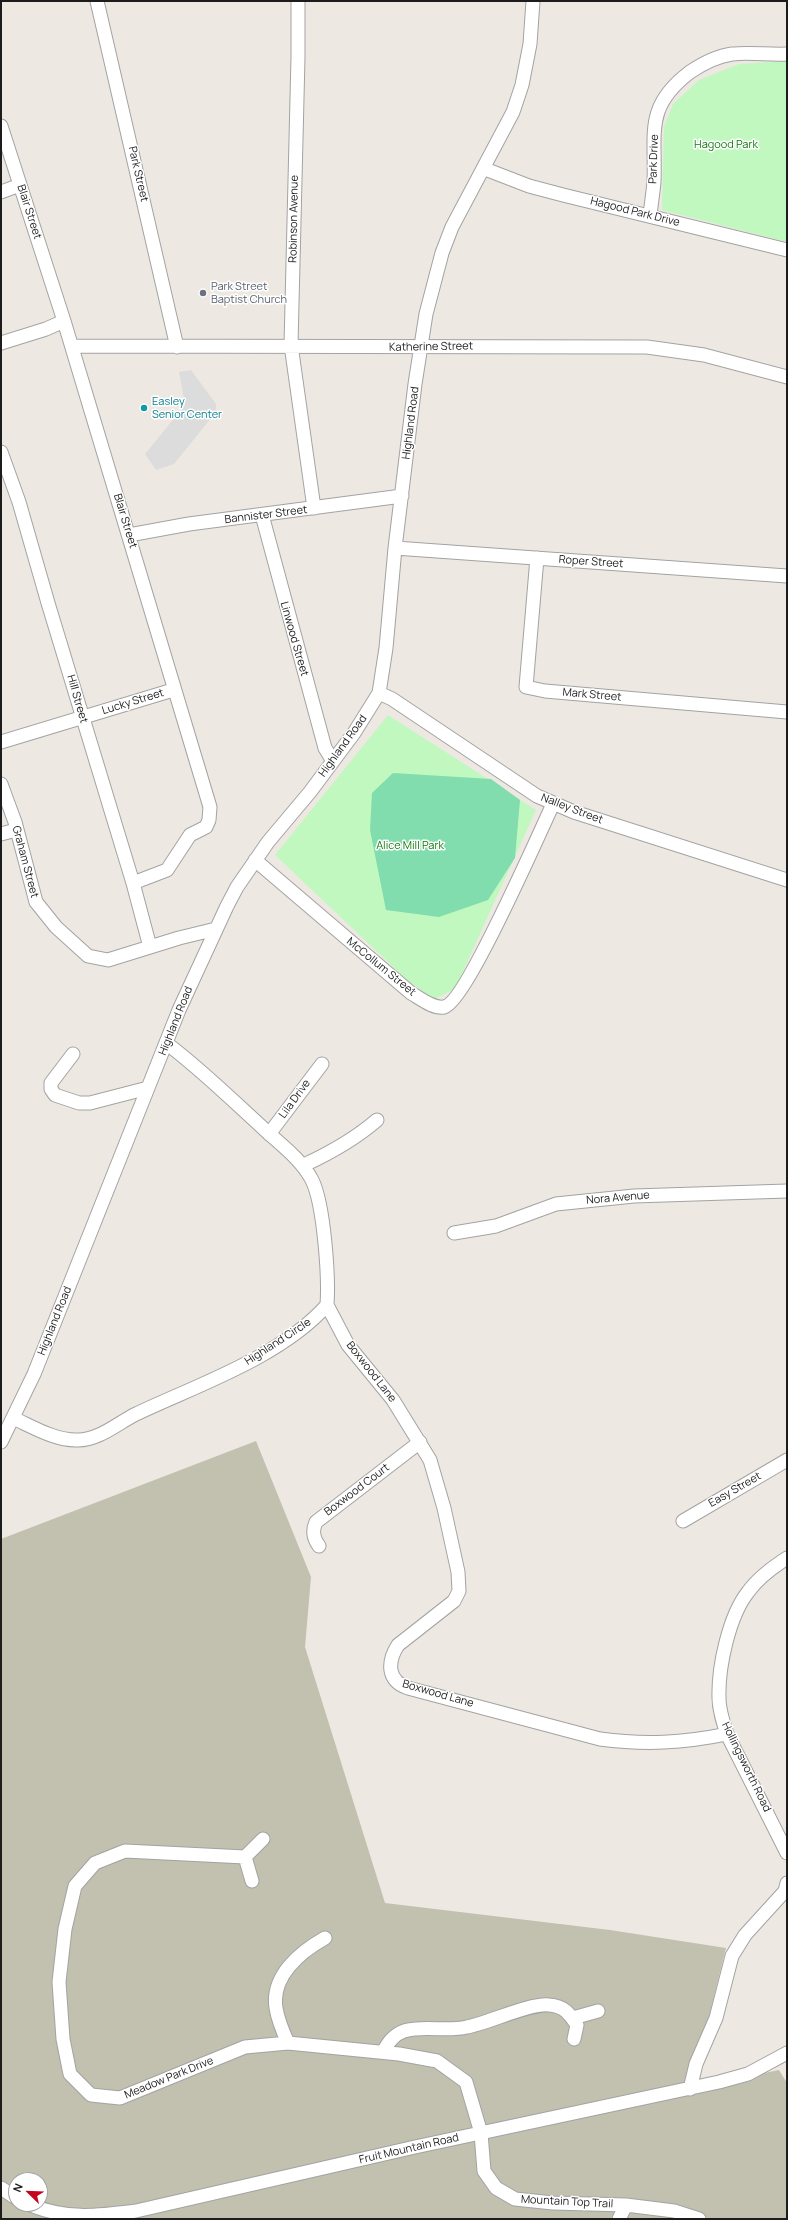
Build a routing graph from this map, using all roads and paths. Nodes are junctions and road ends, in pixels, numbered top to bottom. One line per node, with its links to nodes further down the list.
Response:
1 (97, 1): 15 (street, Park Street)
2 (298, 1): 14 (street, Robinson Avenue)
3 (533, 1): 6 (street, Highland Road)
4 (787, 54): 9 (street, Park Drive)
5 (1, 126): 7 (street, Blair Street)
6 (484, 169): 9 (street, Hagood Park Drive); 16 (street, Highland Road)
7 (20, 185): 8 (street); 11 (street, Blair Street)
8 (1, 192)
9 (650, 216): 10 (street, Hagood Park Drive)
10 (787, 250)
11 (64, 321): 12 (street); 13 (street, Blair Street)
12 (1, 343)
13 (72, 346): 15 (street, Katherine Street); 22 (street, Blair Street)
14 (291, 346): 15 (street, Katherine Street); 16 (street, Katherine Street); 20 (street, Robinson Avenue)
15 (177, 347)
16 (420, 348): 17 (street, Katherine Street); 19 (street, Highland Road)
17 (787, 377)
18 (1, 452): 29 (street, Hill Street)
19 (402, 496): 20 (street, Bannister Street); 23 (street, Highland Road)
20 (314, 508): 21 (street, Bannister Street)
21 (262, 516): 22 (street, Bannister Street); 31 (street, Linwood Street)
22 (130, 535): 26 (street, Blair Street)
23 (395, 548): 24 (street, Roper Street); 27 (street, Highland Road)
24 (537, 558): 25 (street, Roper Street); 28 (street, Mark Street)
25 (787, 576)
26 (173, 690): 29 (street, Lucky Street); 38 (street, Blair Street)
27 (379, 693): 31 (street, Highland Road); 33 (street, Nalley Street)
28 (787, 712)
29 (82, 718): 30 (street, Lucky Street); 38 (street, Hill Street)
30 (1, 742)
31 (333, 761): 36 (street, Highland Road)
32 (2, 788): 34 (street, Graham Street)
33 (553, 804): 36 (street, McCollum Street); 37 (street, Nalley Street)
34 (16, 830): 35 (street); 40 (street, Graham Street)
35 (1, 834)
36 (255, 860): 39 (street, Highland Road)
37 (787, 880)
38 (134, 883): 40 (street, Hill Street)
39 (216, 929): 40 (street, Graham Street); 41 (street, Highland Road)
40 (150, 947)
41 (166, 1043): 44 (street, Highland Road); 46 (street)
42 (73, 1054): 44 (street)
43 (322, 1064): 46 (street, Lila Drive)
44 (148, 1088): 51 (street, Highland Road)
45 (377, 1120): 47 (street)
46 (269, 1134): 47 (street)
47 (304, 1165): 50 (street)
48 (787, 1190): 49 (street, Nora Avenue)
49 (454, 1233)
50 (327, 1305): 51 (street, Highland Circle); 53 (street, Boxwood Lane)
51 (13, 1418): 52 (street, Highland Road)
52 (1, 1442)
53 (420, 1442): 56 (street, Boxwood Court); 58 (street, Boxwood Lane)
54 (787, 1460): 55 (street, Easy Street)
55 (682, 1521)
56 (320, 1546)
57 (787, 1558): 58 (street, Hollingsworth Road)
58 (727, 1734): 60 (street, Hollingsworth Road)
59 (263, 1839): 61 (street)
60 (787, 1853)
61 (245, 1858): 62 (street); 68 (street, Meadow Park Drive)
62 (252, 1881)
63 (787, 1883): 71 (street)
64 (325, 1938): 68 (street)
65 (598, 2011): 66 (street)
66 (573, 2018): 67 (street); 69 (street)
67 (574, 2039)
68 (288, 2043): 69 (street, Meadow Park Drive)
69 (383, 2052): 72 (street, Meadow Park Drive)
70 (787, 2053): 71 (street, Fruit Mountain Road)
71 (690, 2088): 72 (street, Fruit Mountain Road)
72 (482, 2133): 73 (street, Mountain Top Trail); 74 (street, Fruit Mountain Road)
73 (626, 2205): 75 (street); 76 (street, Mountain Top Trail)
74 (48, 2212)
75 (619, 2219)
76 (699, 2219)

